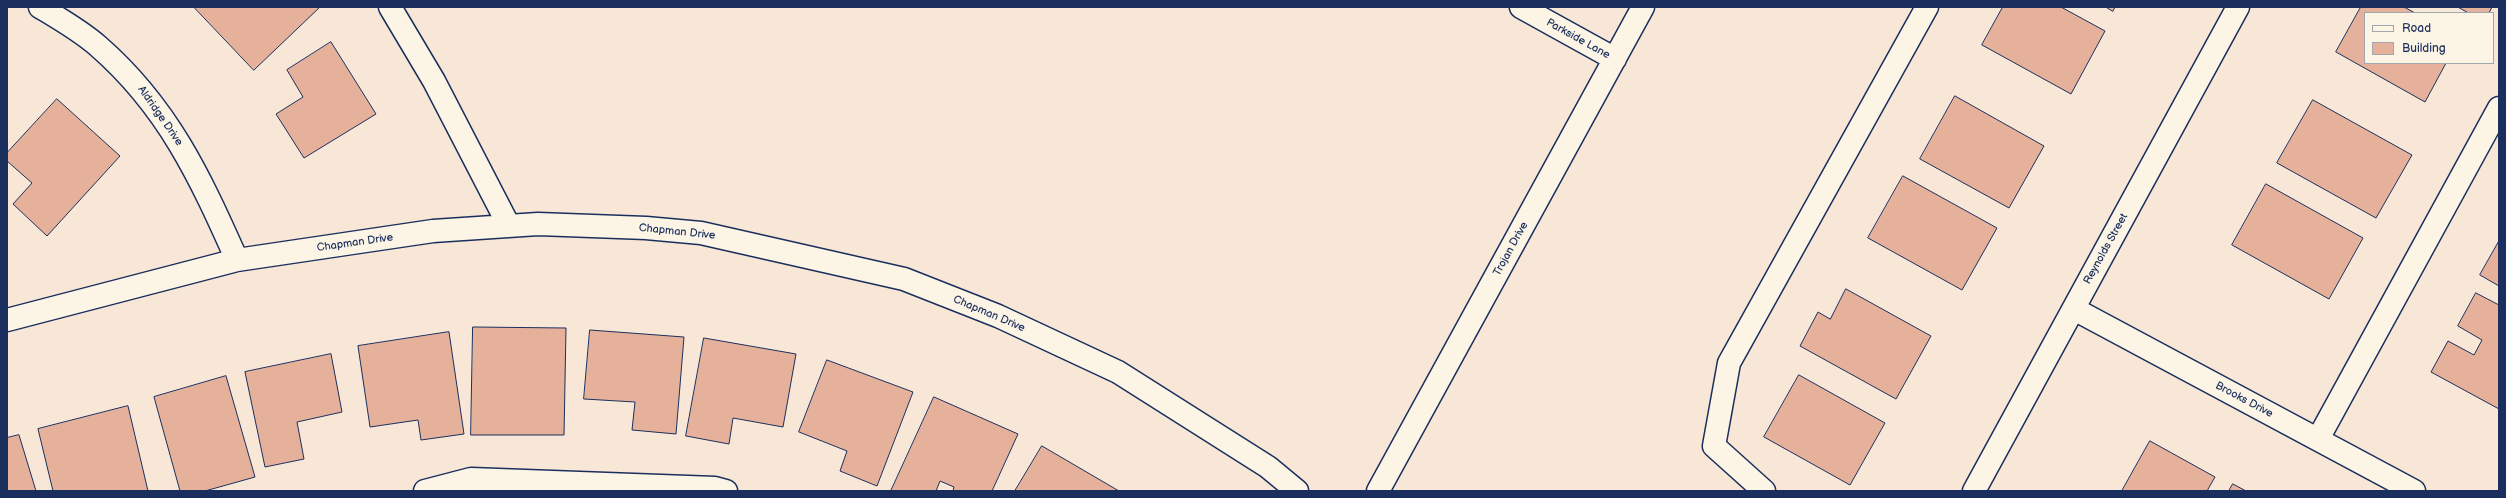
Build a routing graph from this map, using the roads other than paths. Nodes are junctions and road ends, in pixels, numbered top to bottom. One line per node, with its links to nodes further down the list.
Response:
1 (40, 7): 10 (street, Aldridge Drive)
2 (390, 7): 9 (street)
3 (1520, 7): 7 (street, Parkside Lane)
4 (1643, 7): 7 (street, Trojan Drive)
5 (1926, 7): 18 (street)
6 (2238, 7): 11 (street, Reynolds Street)
7 (1615, 59): 17 (street, Trojan Drive)
8 (2499, 108): 13 (street)
9 (509, 226): 10 (street, Chapman Drive); 16 (street, Chapman Drive)
10 (237, 260): 12 (street, Chapman Drive)
11 (2074, 308): 13 (street, Brooks Drive); 19 (street, Reynolds Street)
12 (7, 320)
13 (2318, 439): 20 (street, Brooks Drive)
14 (425, 491): 15 (street)
15 (726, 491)
16 (1297, 491)
17 (1378, 491)
18 (1764, 491)
19 (1974, 491)
20 (2414, 491)

